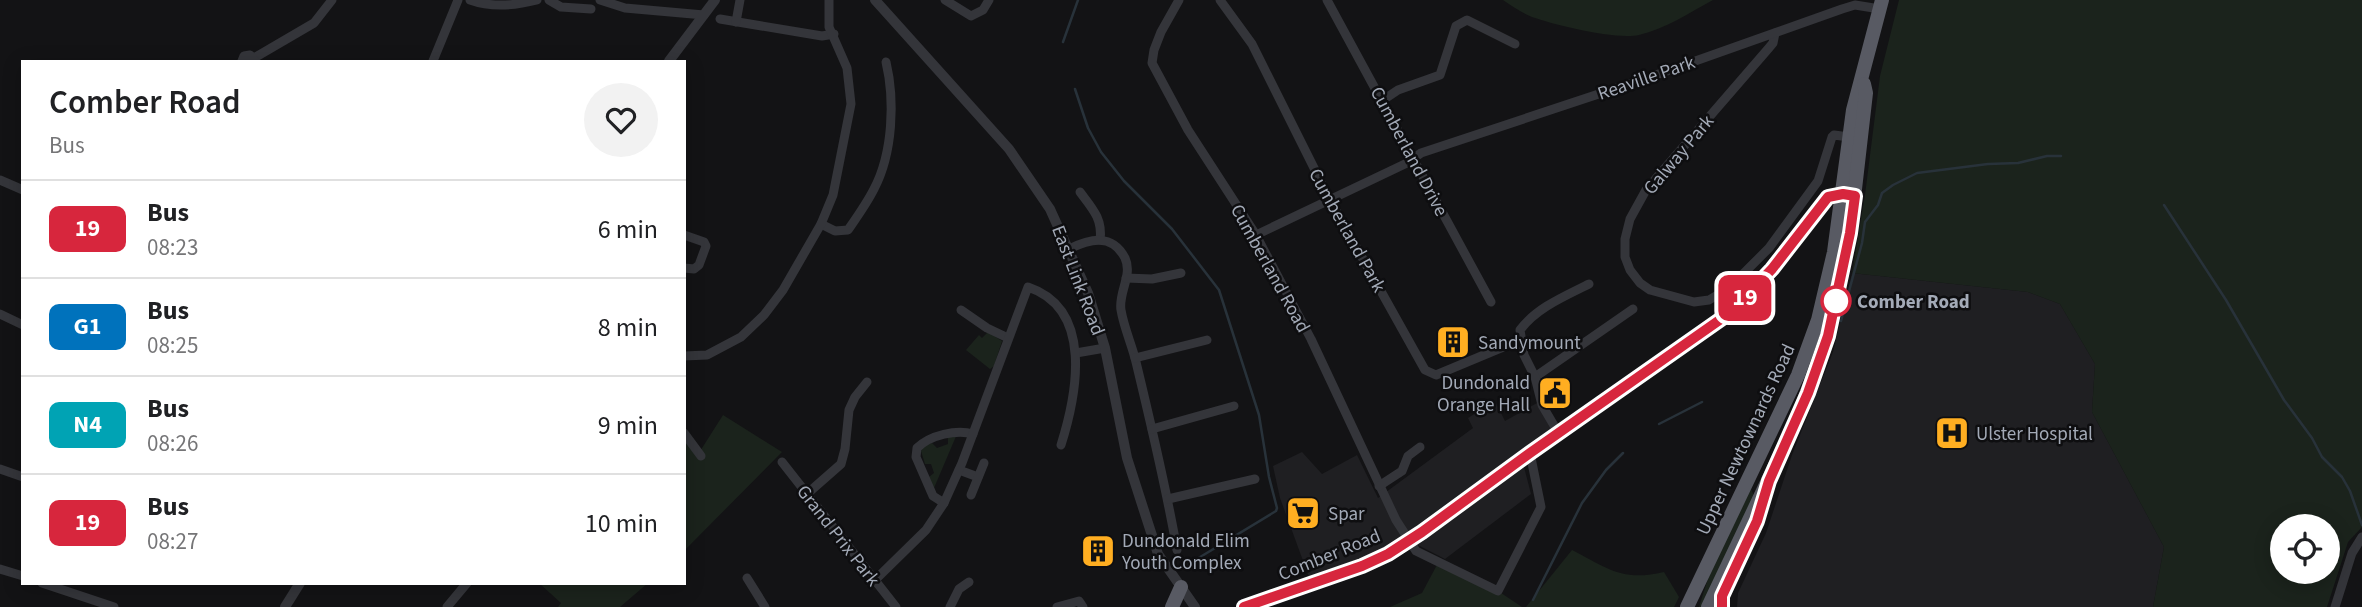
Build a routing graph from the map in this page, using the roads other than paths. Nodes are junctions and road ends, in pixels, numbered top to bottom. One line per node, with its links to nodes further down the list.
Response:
1 (332, 0): 25 (street)
2 (458, 0): 26 (street)
3 (470, 0): 4 (street)
4 (537, 0)
5 (549, 0): 18 (street)
6 (600, 0): 16 (street)
7 (715, 0): 19 (street)
8 (740, 0): 21 (street)
9 (829, 0): 23 (street)
10 (945, 0): 11 (street)
11 (989, 0)
12 (1179, 0): 42 (street, Cumberland Road)
13 (1220, 0): 38 (street, Cumberland Park)
14 (1327, 0): 30 (street, Cumberland Drive)
15 (879, 1): 45 (street, East Link Road)
16 (626, 4): 19 (street)
17 (1881, 5): 22 (street, Reaville Park); 29 (highway, Upper Newtownards Road)
18 (592, 9)
19 (704, 15): 27 (street)
20 (720, 19): 21 (street)
21 (736, 22): 23 (street)
22 (1775, 33): 31 (street, Galway Park); 32 (street, Reaville Park)
23 (834, 34): 40 (street)
24 (1516, 44): 30 (street)
25 (255, 60)
26 (433, 60)
27 (670, 60)
28 (886, 62): 40 (street)
29 (1863, 77): 31 (highway, Upper Newtownards Road); 37 (highway, Upper Newtownards Road)
30 (1383, 100): 32 (street, Cumberland Drive)
31 (1849, 137): 33 (highway, Upper Newtownards Road)
32 (1414, 158): 38 (street, Reaville Park); 50 (street, Cumberland Drive)
33 (1845, 169): 37 (highway, Upper Newtownards Road); 39 (highway, Comber Road)
34 (0, 180): 35 (street)
35 (21, 189)
36 (1080, 192): 44 (street)
37 (1849, 195): 39 (highway, Comber Road); 41 (highway, Upper Newtownards Road); 109 (highway, Upper Newtownards Road)
38 (1330, 200): 42 (street, Reaville Park); 57 (street, Cumberland Park)
39 (1815, 216): 41 (highway); 67 (highway, Comber Road)
40 (821, 224): 60 (street)
41 (1838, 229): 108 (highway, Upper Newtownards Road)
42 (1256, 235): 80 (street, Cumberland Road)
43 (686, 236): 46 (street)
44 (1100, 240): 45 (street); 48 (street)
45 (1069, 249): 58 (street, East Link Road)
46 (686, 268)
47 (1181, 272): 48 (street)
48 (1126, 278): 61 (street)
49 (1589, 284): 57 (street)
50 (1491, 302)
51 (1633, 309): 62 (street)
52 (961, 310): 55 (street)
53 (0, 314): 54 (street)
54 (21, 324)
55 (1008, 338): 59 (street); 66 (street)
56 (1207, 340): 61 (street)
57 (1520, 340): 62 (street)
58 (1105, 348): 59 (street); 96 (street, East Link Road)
59 (1076, 352): 69 (street)
60 (686, 356)
61 (1135, 358): 65 (street)
62 (1535, 377): 67 (street)
63 (867, 382): 81 (street)
64 (1234, 406): 65 (street)
65 (1152, 429): 83 (street)
66 (973, 434): 76 (street); 84 (street)
67 (1559, 434): 71 (highway, Comber Road)
68 (686, 436): 72 (street)
69 (1061, 445)
70 (1420, 447): 80 (street)
71 (1530, 453): 86 (highway, Comber Road); 86 (street)
72 (701, 456)
73 (782, 462): 81 (street, Grand Prix Park)
74 (984, 463): 78 (street)
75 (0, 469): 77 (street)
76 (959, 470): 78 (street); 84 (street)
77 (21, 476)
78 (978, 477): 82 (street)
79 (1255, 479): 83 (street)
80 (1379, 486): 86 (street, Cumberland Road)
81 (808, 493): 91 (street, Grand Prix Park)
82 (971, 495)
83 (1168, 499): 87 (street)
84 (944, 503): 91 (street)
85 (2362, 537): 110 (street)
86 (1408, 541): 107 (highway, Comber Road)
87 (1177, 550)
88 (0, 569): 89 (street)
89 (21, 575)
90 (747, 578): 100 (street)
91 (874, 581): 101 (street, Grand Prix Park)
92 (970, 582): 102 (street)
93 (48, 585): 97 (street)
94 (299, 585): 98 (street)
95 (465, 585): 99 (street)
96 (1181, 587): 105 (highway); 106 (street, East Link Road)
97 (108, 607)
98 (285, 607)
99 (447, 607)
100 (765, 607)
101 (896, 607)
102 (950, 607)
103 (1057, 607): 104 (street)
104 (1083, 607)
105 (1172, 607)
106 (1195, 607)
107 (1244, 607)
108 (1687, 607)
109 (1708, 607)
110 (2335, 607)

